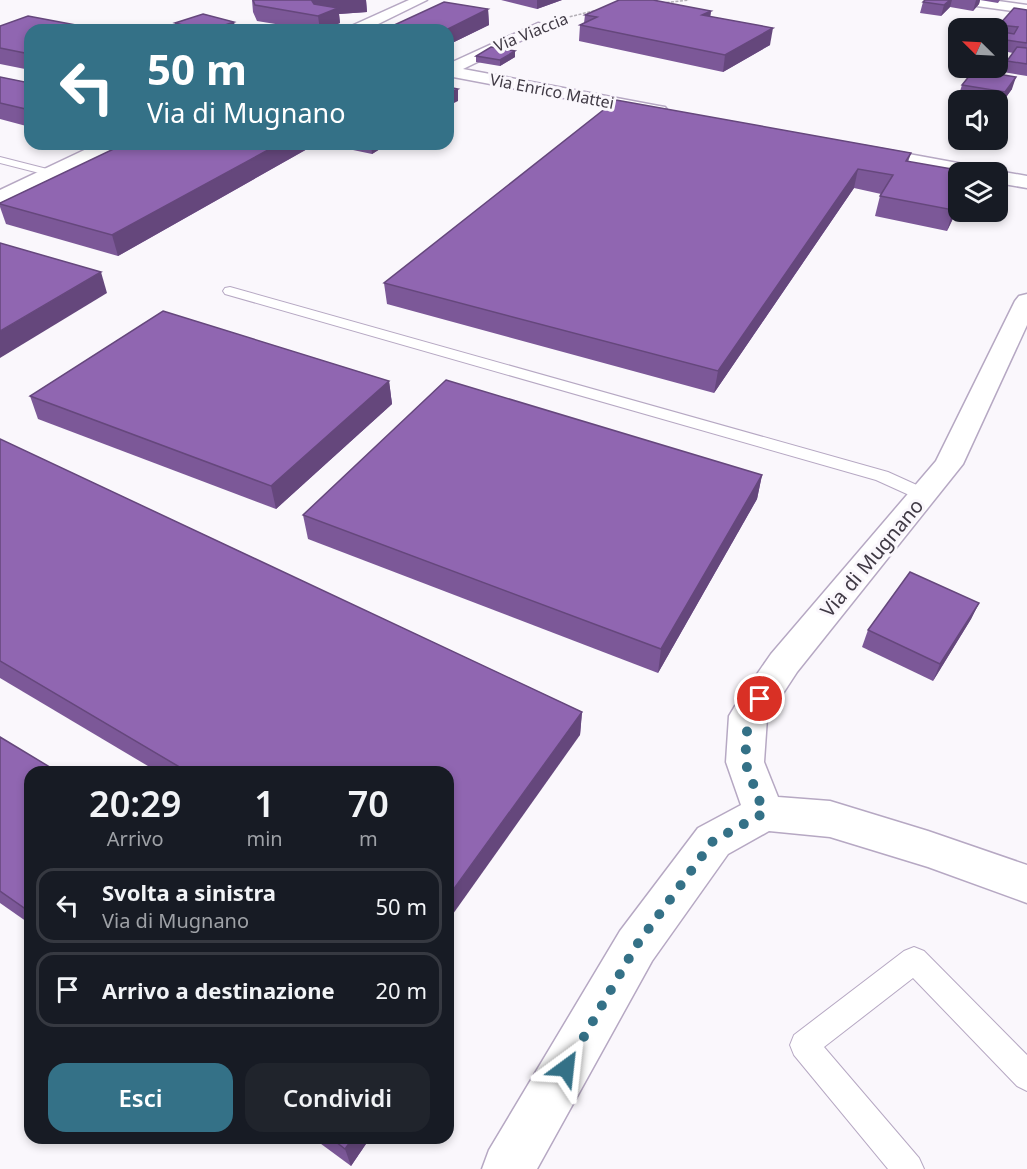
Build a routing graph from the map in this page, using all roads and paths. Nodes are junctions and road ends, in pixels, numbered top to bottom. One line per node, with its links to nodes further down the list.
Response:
1 (420, 0): 7 (street)
2 (689, 0): 4 (path)
3 (962, 0): 6 (street)
4 (657, 3)
5 (605, 9): 8 (path, Via Viaccia)
6 (1027, 9)
7 (367, 24)
8 (538, 27): 9 (street, Via Viaccia)
9 (454, 68)
10 (454, 72): 11 (street, Via Enrico Mattei)
11 (680, 116)
12 (850, 149): 15 (street)
13 (99, 150): 16 (street)
14 (0, 160): 16 (lane)
15 (948, 167)
16 (51, 173): 19 (street)
17 (1008, 179): 18 (street)
18 (1027, 182)
19 (0, 198)
20 (230, 291): 22 (lane)
21 (1027, 302): 22 (street, Via di Mugnano)
22 (924, 495): 23 (street, Via di Mugnano)
23 (764, 813): 24 (street); 26 (street)
24 (1027, 884)
25 (1027, 1076): 27 (lane)
26 (508, 1169)
27 (908, 1169)

